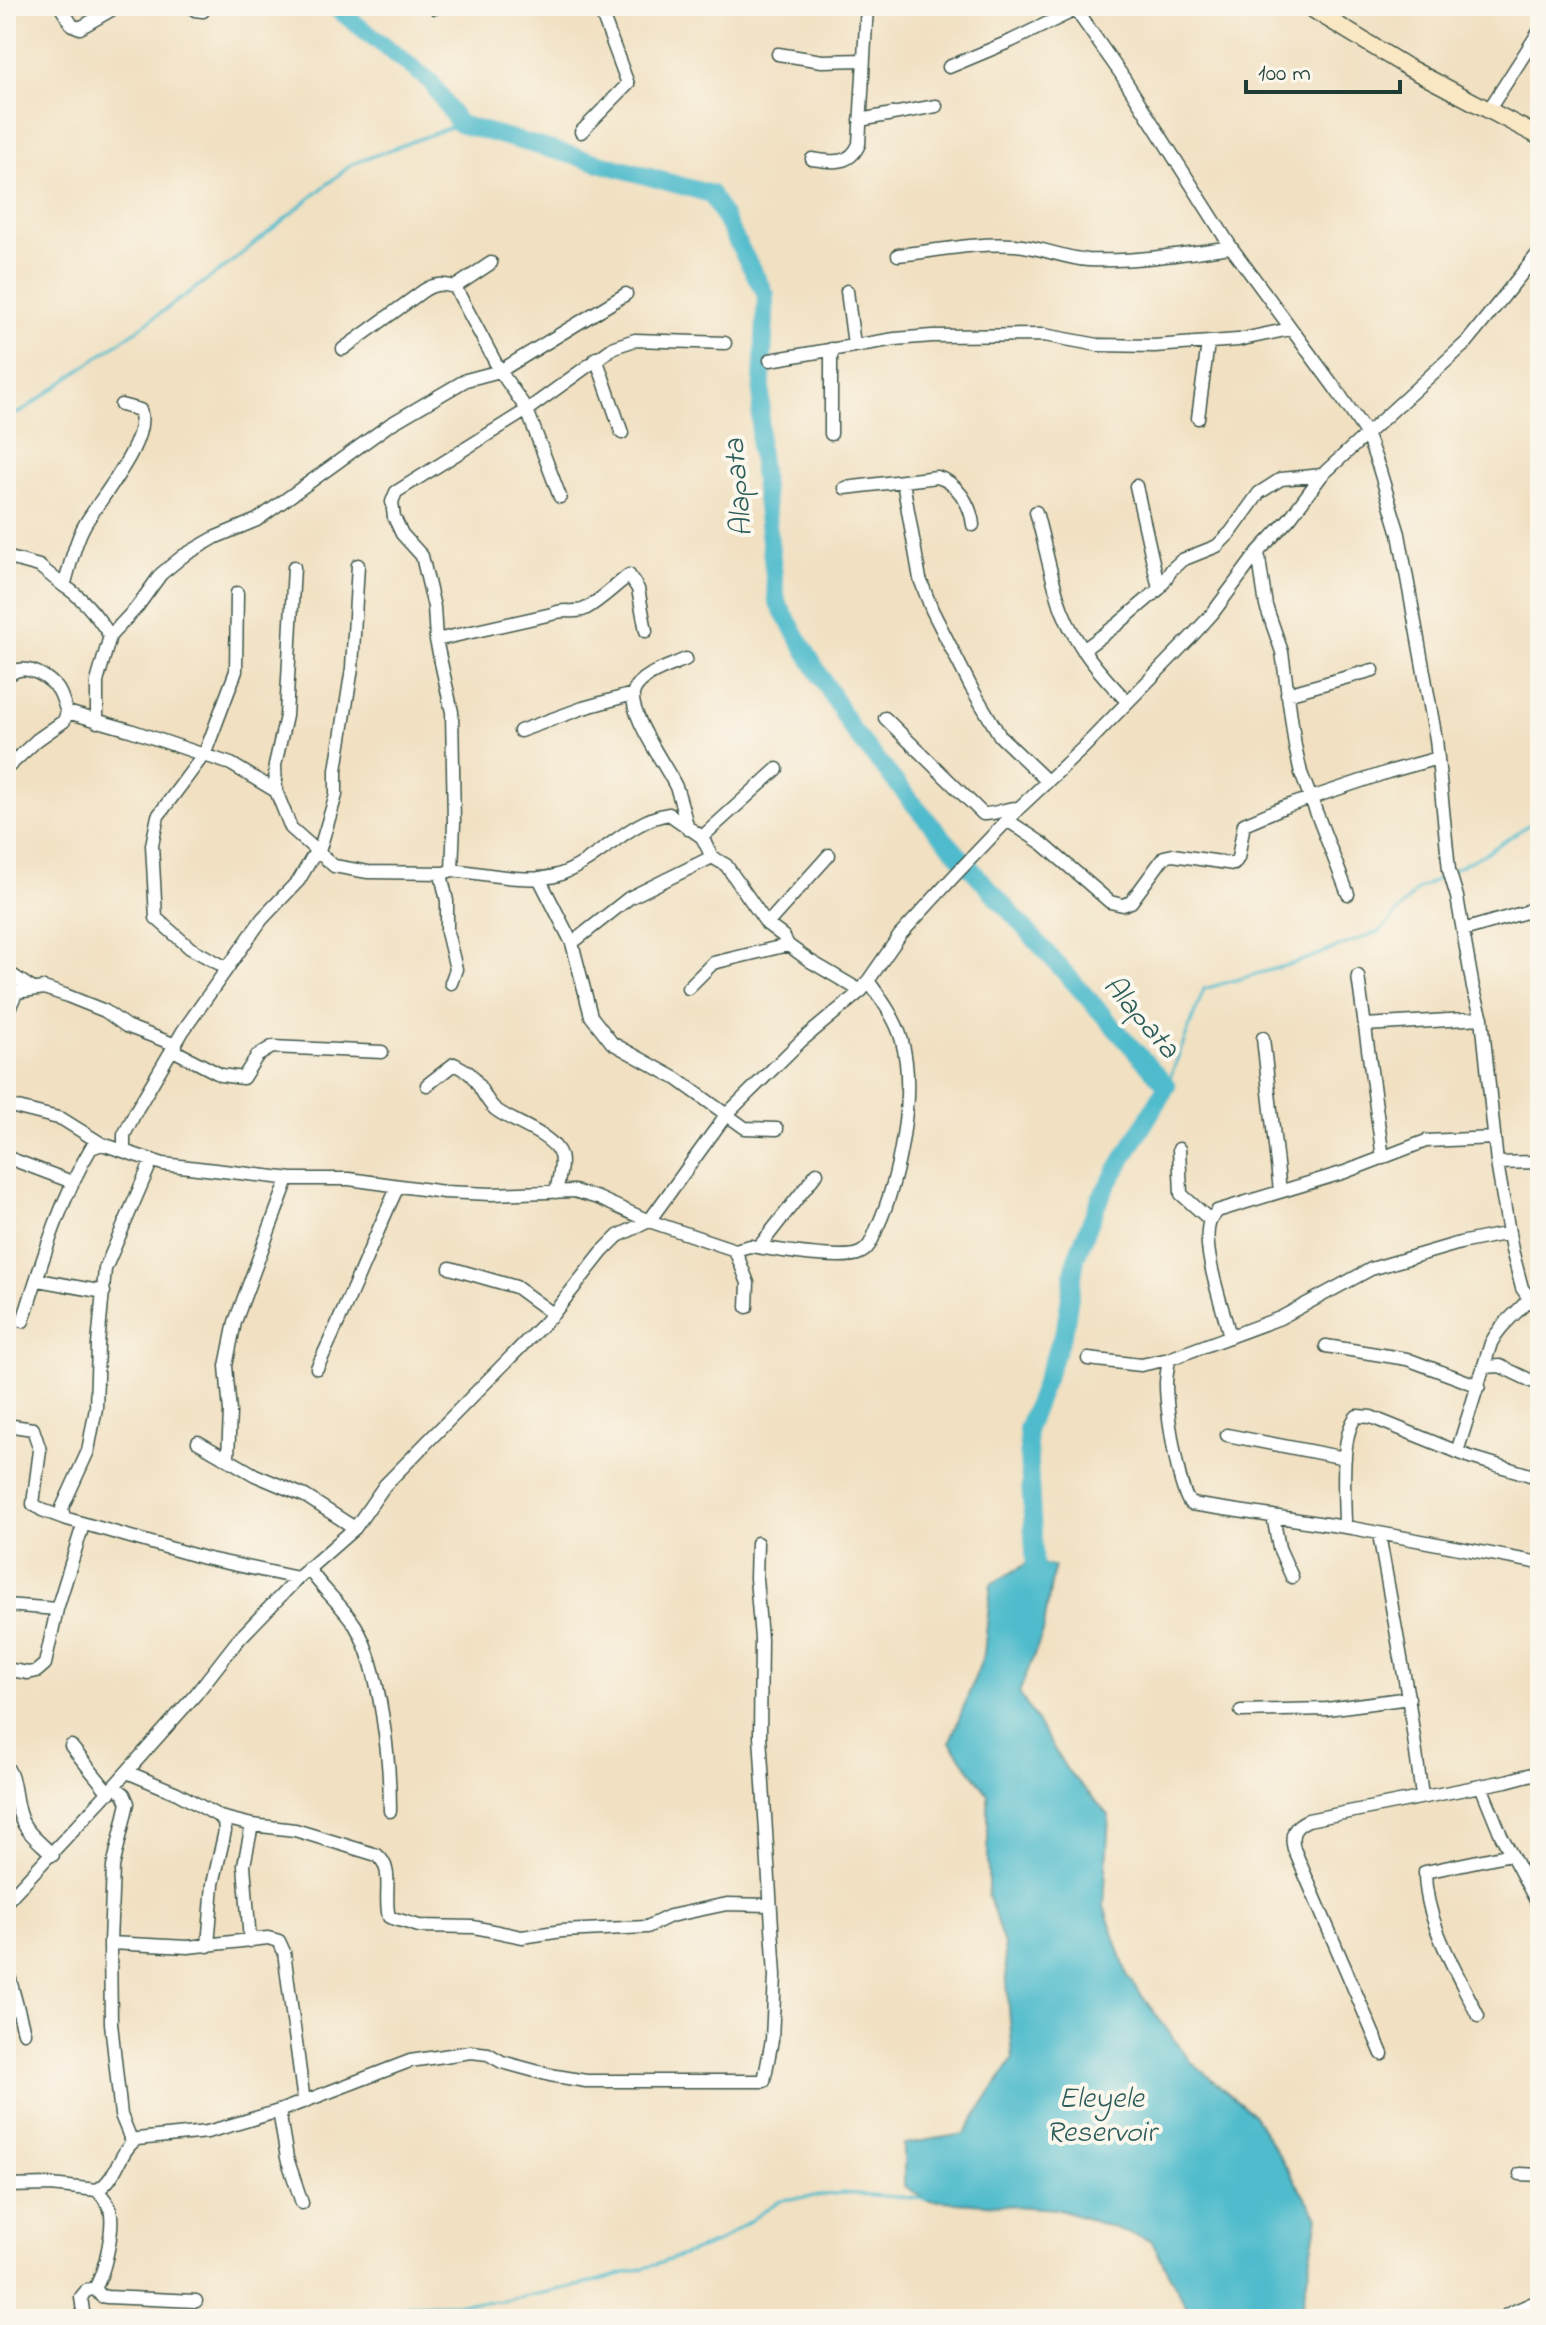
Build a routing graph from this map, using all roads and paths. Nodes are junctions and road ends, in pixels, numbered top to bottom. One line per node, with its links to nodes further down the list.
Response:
1 (60, 6): 2 (street)
2 (118, 6)
3 (599, 6): 14 (street)
4 (867, 6): 9 (street)
5 (1307, 6): 12 (main road)
6 (1074, 8): 10 (street); 17 (street)
7 (1540, 30): 12 (street)
8 (778, 54): 9 (street)
9 (863, 60): 13 (street)
10 (949, 67)
11 (936, 106): 13 (street)
12 (1488, 111): 15 (main road)
13 (860, 120): 16 (street)
14 (581, 132)
15 (1540, 137)
16 (812, 159)
17 (1231, 247): 19 (street); 24 (street)
18 (1540, 251): 37 (street)
19 (898, 255)
20 (491, 263): 21 (street)
21 (455, 287): 28 (street); 32 (street)
22 (847, 291): 27 (street)
23 (626, 294): 32 (street)
24 (1290, 329): 26 (street); 37 (street)
25 (725, 343): 30 (street)
26 (1208, 343): 27 (street); 35 (street)
27 (854, 345): 29 (street)
28 (343, 349)
29 (831, 349): 31 (street); 38 (street)
30 (596, 358): 34 (street); 36 (street)
31 (770, 360)
32 (500, 371): 34 (street); 54 (street)
33 (121, 405): 50 (street)
34 (527, 410): 43 (street); 55 (street)
35 (1198, 418)
36 (622, 433)
37 (1366, 433): 39 (street); 68 (street)
38 (831, 434)
39 (1322, 475): 46 (street); 51 (street)
40 (903, 482): 42 (street); 45 (street); 71 (street)
41 (1136, 486): 51 (street)
42 (845, 488)
43 (560, 497)
44 (1036, 512): 56 (street)
45 (973, 525)
46 (1258, 552): 61 (street); 62 (street)
47 (6, 557): 50 (street)
48 (358, 565): 78 (street)
49 (294, 567): 72 (street)
50 (64, 586): 54 (street)
51 (1159, 589): 56 (street)
52 (237, 593): 67 (street)
53 (646, 631): 55 (street)
54 (110, 636): 65 (street)
55 (436, 640): 81 (street)
56 (1083, 650): 62 (street)
57 (686, 659): 60 (street)
58 (1373, 670): 61 (street)
59 (6, 679): 63 (street)
60 (633, 694): 66 (street); 76 (street)
61 (1287, 694): 73 (street)
62 (1128, 702): 71 (street)
63 (67, 712): 65 (street); 69 (street)
64 (885, 718): 74 (street)
65 (97, 722): 67 (street)
66 (520, 731)
67 (205, 753): 72 (street); 89 (street)
68 (1438, 758): 73 (street); 86 (street)
69 (6, 769)
70 (777, 769): 77 (street)
71 (1047, 781): 74 (street)
72 (276, 791): 78 (street)
73 (1310, 798): 75 (street); 83 (street)
74 (1019, 808): 75 (street)
75 (1007, 820): 95 (street)
76 (688, 829): 77 (street); 82 (street)
77 (702, 837): 80 (street)
78 (318, 855): 81 (street); 89 (street)
79 (829, 855): 85 (street)
80 (712, 857): 85 (street); 87 (street)
81 (448, 872): 82 (street); 92 (street)
82 (539, 878): 87 (street)
83 (1348, 894)
84 (1540, 902): 86 (street)
85 (767, 924): 88 (street)
86 (1463, 930): 97 (street)
87 (572, 943): 104 (street)
88 (788, 945): 93 (street); 95 (street)
89 (227, 968): 100 (street)
90 (6, 971): 94 (street)
91 (1358, 976): 98 (street)
92 (451, 983)
93 (688, 988)
94 (33, 989): 96 (street); 100 (street)
95 (861, 991): 104 (street); 124 (street)
96 (9, 1008)
97 (1482, 1018): 98 (street); 106 (street)
98 (1365, 1025): 111 (street)
99 (1263, 1038): 119 (street)
100 (174, 1047): 101 (street); 109 (street)
101 (382, 1052)
102 (427, 1085): 120 (street)
103 (6, 1105): 107 (street)
104 (726, 1115): 105 (street); 122 (street)
105 (777, 1129)
106 (1494, 1138): 111 (street); 114 (street)
107 (102, 1144): 109 (street); 117 (street)
108 (1179, 1149): 121 (street)
109 (124, 1151): 112 (street)
110 (6, 1157): 117 (street)
111 (1383, 1158): 119 (street)
112 (152, 1160): 116 (street); 128 (street)
113 (1540, 1162): 114 (street)
114 (1497, 1163): 123 (street)
115 (817, 1173): 124 (street)
116 (307, 1181): 118 (street); 146 (street)
117 (72, 1182): 127 (street)
118 (398, 1186): 120 (street); 139 (street)
119 (1280, 1191): 121 (street)
120 (556, 1192): 122 (street)
121 (1210, 1220): 134 (street)
122 (649, 1221): 125 (street); 132 (street)
123 (1509, 1233): 129 (street); 134 (street)
124 (759, 1247): 125 (street)
125 (735, 1250): 130 (street)
126 (450, 1268): 132 (street)
127 (38, 1280): 128 (street); 133 (street)
128 (104, 1292): 150 (street)
129 (1529, 1299): 131 (street); 138 (street)
130 (747, 1307)
131 (1540, 1309)
132 (553, 1314): 153 (street)
133 (23, 1321)
134 (1230, 1337): 137 (street)
135 (1326, 1346): 141 (street)
136 (1088, 1359): 137 (street)
137 (1169, 1359): 149 (street)
138 (1484, 1367): 140 (street); 141 (street)
139 (317, 1368)
140 (1540, 1385)
141 (1479, 1386): 145 (street)
142 (6, 1425): 150 (street)
143 (1227, 1435): 147 (street)
144 (198, 1442): 146 (street)
145 (1457, 1452): 147 (street); 148 (street)
146 (228, 1457): 153 (street)
147 (1345, 1458): 152 (street)
148 (1540, 1478)
149 (1273, 1516): 152 (street); 158 (street)
150 (64, 1518): 151 (street)
151 (83, 1525): 159 (street); 161 (street)
152 (1345, 1527): 154 (street)
153 (355, 1528): 157 (street)
154 (1379, 1534): 156 (street); 163 (street)
155 (757, 1543): 178 (street)
156 (1540, 1563)
157 (308, 1568): 159 (street); 172 (street)
158 (1292, 1577)
159 (298, 1578): 167 (street)
160 (6, 1605): 161 (street)
161 (57, 1609): 162 (street)
162 (6, 1669)
163 (1409, 1698): 164 (street); 171 (street)
164 (1241, 1711)
165 (71, 1746): 170 (street)
166 (6, 1766): 176 (street)
167 (127, 1772): 170 (street); 173 (street)
168 (1540, 1772): 169 (street)
169 (1481, 1786): 171 (street); 175 (street)
170 (112, 1790): 176 (street); 181 (street)
171 (1422, 1796): 186 (street)
172 (390, 1811)
173 (220, 1817): 174 (street); 182 (street)
174 (252, 1825): 178 (street); 180 (street)
175 (1511, 1854): 179 (street); 184 (street)
176 (53, 1855): 177 (street)
177 (6, 1902)
178 (769, 1905): 187 (street)
179 (1540, 1908)
180 (250, 1941): 182 (street); 187 (street)
181 (110, 1943): 182 (street); 189 (street)
182 (208, 1946)
183 (6, 1965): 185 (street)
184 (1478, 2016)
185 (24, 2032)
186 (1382, 2054)
187 (304, 2102): 188 (street)
188 (279, 2111): 189 (street); 194 (street)
189 (132, 2142): 193 (street)
190 (1520, 2174): 191 (street)
191 (1540, 2175)
192 (6, 2186): 193 (street)
193 (97, 2190): 195 (street)
194 (302, 2203)
195 (95, 2288): 197 (street); 198 (street)
196 (1540, 2300): 199 (street)
197 (196, 2301)
198 (84, 2319)
199 (1503, 2319)

